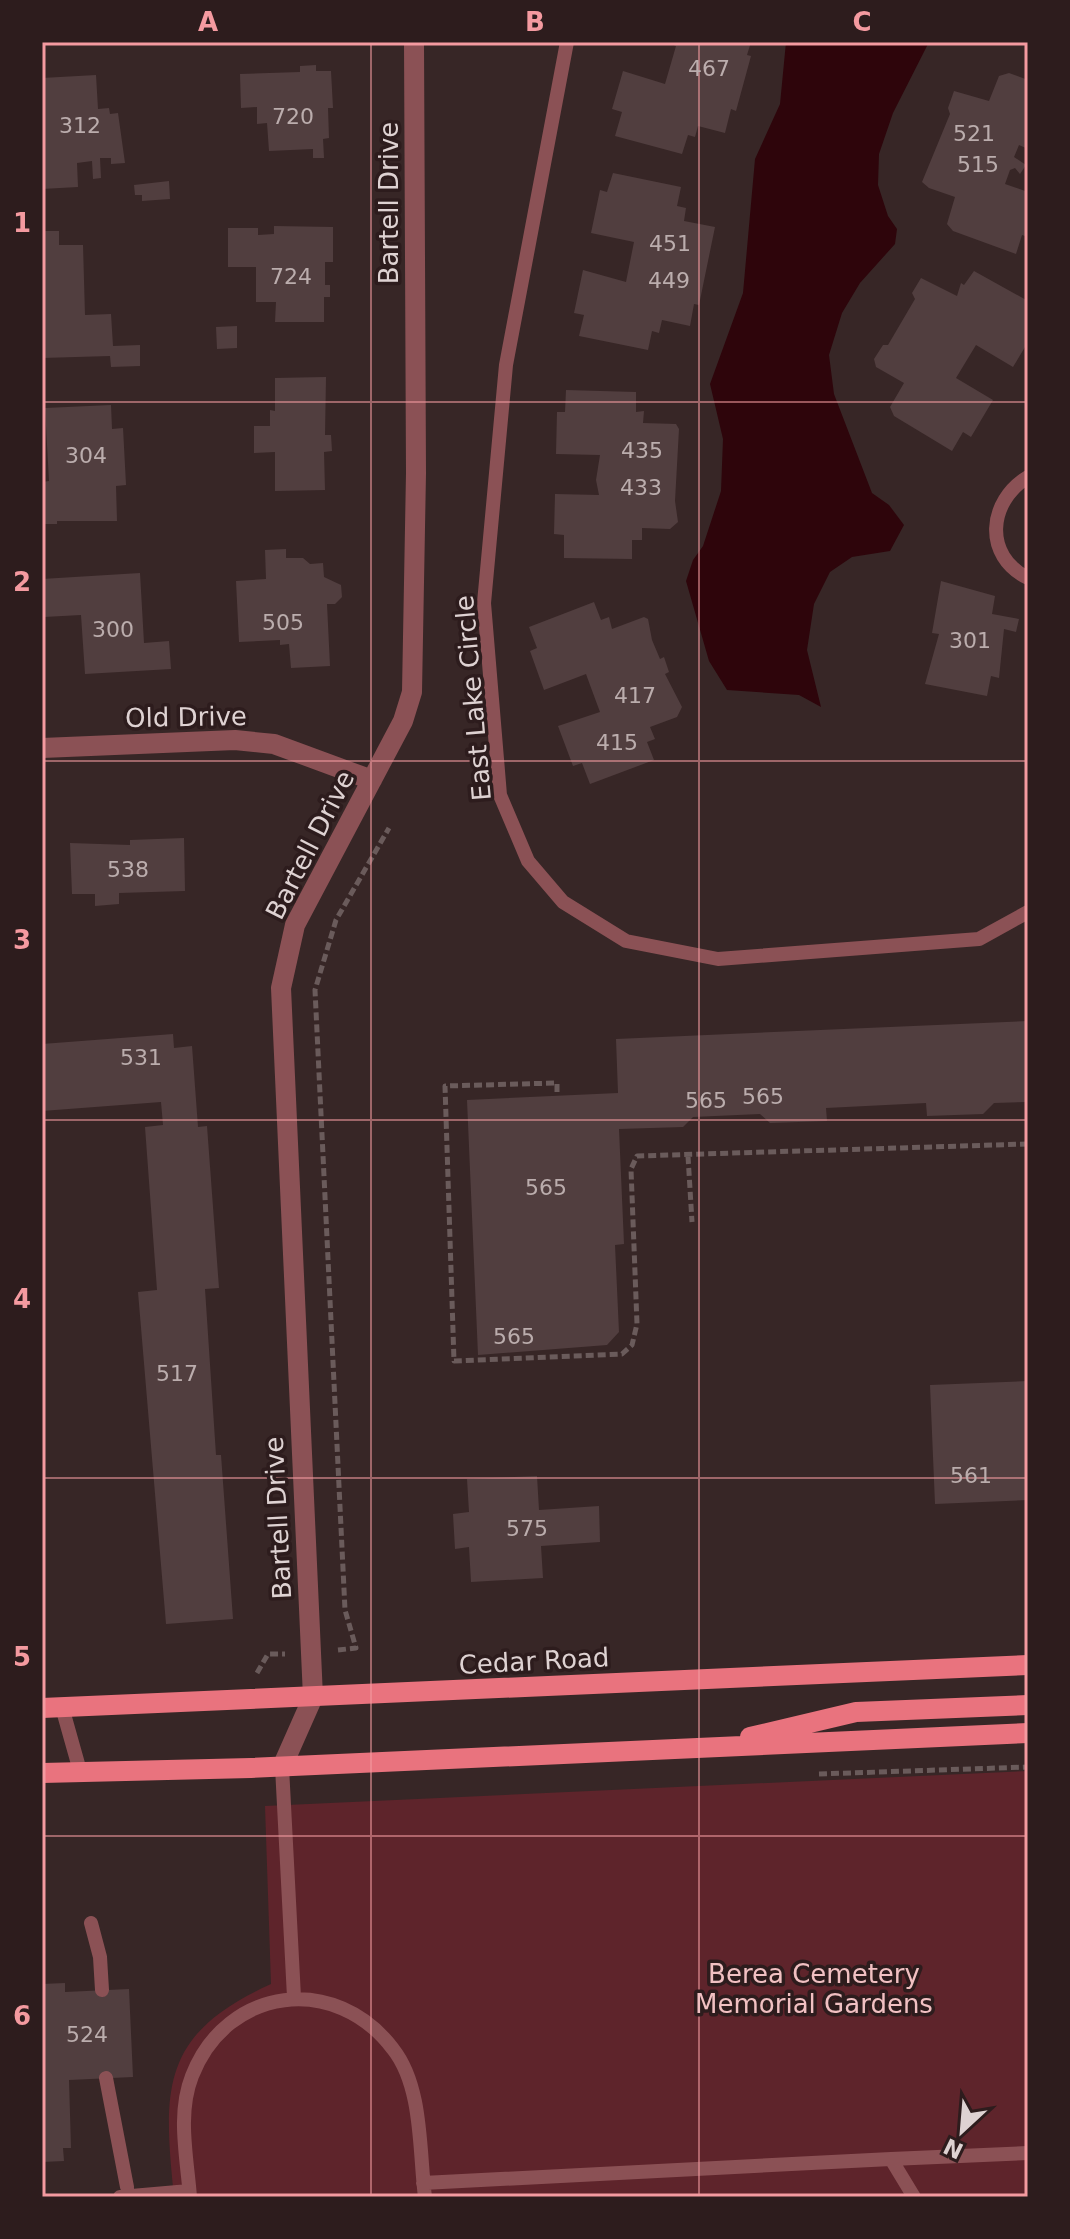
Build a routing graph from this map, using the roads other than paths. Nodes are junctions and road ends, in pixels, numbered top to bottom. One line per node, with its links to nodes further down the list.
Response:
1 (414, 42): 6 (street, Bartell Drive)
2 (567, 42): 7 (lane, East Lake Circle)
3 (1028, 477): 4 (lane)
4 (1028, 578)
5 (42, 748): 6 (street, Old Drive)
6 (372, 780): 9 (street, Bartell Drive)
7 (1028, 912)
8 (1028, 1665): 9 (main road, Cedar Road)
9 (313, 1697): 11 (main road, Cedar Road); 14 (street, Bartell Drive)
10 (1028, 1705): 13 (main road)
11 (52, 1708): 15 (lane)
12 (1028, 1733): 13 (main road)
13 (703, 1748): 14 (main road)
14 (282, 1767): 15 (main road); 19 (lane)
15 (80, 1771): 16 (main road)
16 (42, 1773)
17 (91, 1923): 18 (lane)
18 (102, 1990)
19 (294, 1997): 23 (lane); 25 (lane)
20 (106, 2078): 24 (lane)
21 (1028, 2153): 22 (lane)
22 (891, 2159): 23 (lane); 26 (lane)
23 (424, 2190)
24 (123, 2192): 25 (lane)
25 (190, 2194)
26 (914, 2197)

